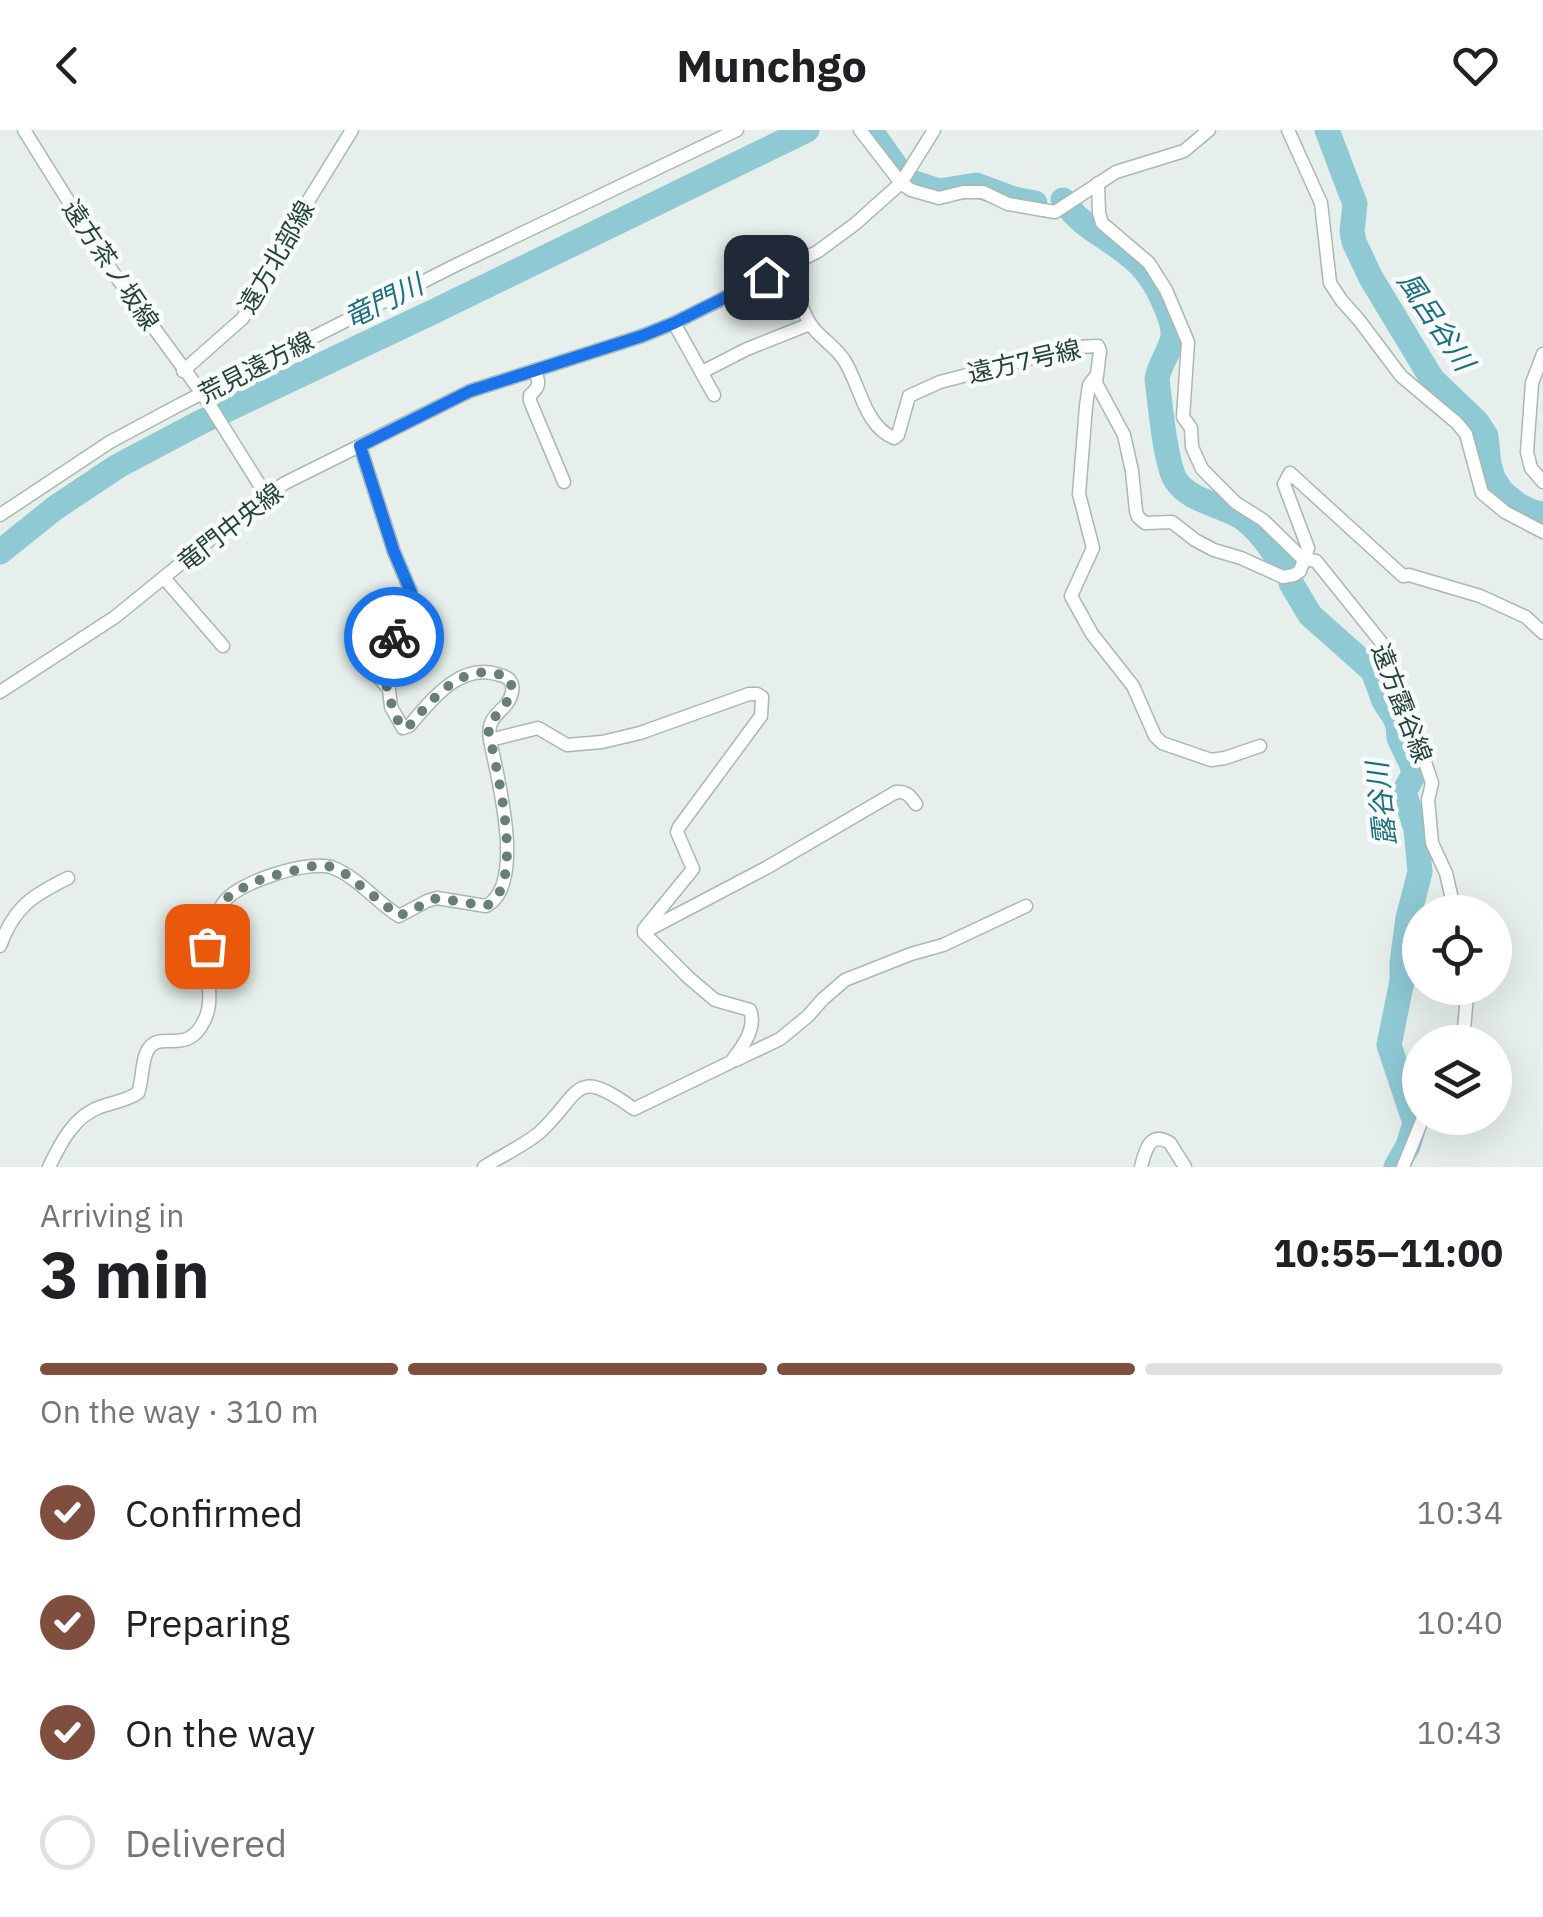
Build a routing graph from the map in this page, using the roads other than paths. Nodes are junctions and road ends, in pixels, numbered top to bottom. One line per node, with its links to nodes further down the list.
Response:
1 (24, 130): 15 (street, 遠方茶ノ坂線)
2 (352, 130): 15 (street, 遠方北部線)
3 (737, 130): 18 (street, 荒見遠方線)
4 (860, 130): 9 (street)
5 (934, 130): 9 (street, 竜門中央線)
6 (1209, 130): 8 (street)
7 (1288, 130): 25 (street)
8 (1098, 183): 9 (street); 26 (street, 遠方露谷線)
9 (902, 184): 10 (street, 竜門中央線)
10 (785, 267): 11 (street, 竜門中央線); 12 (street, 遠方7号線)
11 (674, 323): 14 (street, 竜門中央線); 16 (street)
12 (810, 324): 16 (street); 17 (street, 遠方7号線)
13 (1543, 354): 22 (street)
14 (535, 370): 20 (street, 竜門中央線); 21 (street)
15 (184, 371): 18 (street, 遠方茶ノ坂線)
16 (702, 372): 19 (street)
17 (1097, 375): 26 (street); 32 (street, 遠方7号線)
18 (203, 395): 23 (street, 遠方茶ノ坂線); 24 (street, 荒見遠方線)
19 (714, 395)
20 (360, 446): 23 (street, 竜門中央線); 31 (street)
21 (564, 482)
22 (1543, 482)
23 (266, 496): 27 (street, 竜門中央線)
24 (0, 515)
25 (1543, 532)
26 (1303, 560): 28 (street); 35 (street, 遠方露谷線)
27 (164, 578): 29 (street); 30 (street, 竜門中央線)
28 (1543, 633)
29 (223, 646)
30 (0, 692)
31 (490, 740): 37 (street); 41 (street)
32 (1260, 746)
33 (916, 804): 37 (street)
34 (68, 878): 38 (street)
35 (1451, 895)
36 (1026, 906): 39 (street)
37 (644, 933): 39 (street)
38 (0, 946)
39 (731, 1062): 42 (street)
40 (1417, 1135): 45 (street)
41 (49, 1167)
42 (484, 1167)
43 (1140, 1167): 44 (street)
44 (1184, 1167)
45 (1403, 1167)

